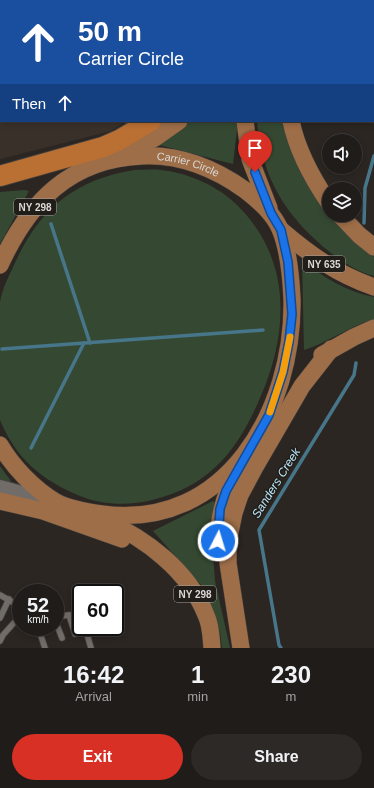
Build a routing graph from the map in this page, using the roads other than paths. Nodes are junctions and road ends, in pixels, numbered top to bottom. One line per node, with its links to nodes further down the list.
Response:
1 (149, 122): 7 (highway)
2 (178, 122): 5 (main road, NY 298)
3 (246, 122): 10 (main road, NY 298)
4 (291, 122): 9 (main road)
5 (113, 159): 6 (main road, Carrier Circle / NY 298); 10 (main road, Carrier Circle)
6 (88, 166): 8 (highway); 14 (main road, Carrier Circle / NY 298)
7 (0, 176)
8 (0, 186)
9 (322, 193)
10 (271, 213): 12 (main road, Carrier Circle / NY 298)
11 (347, 222): 13 (main road)
12 (281, 230): 15 (main road, NY 635); 18 (main road, Carrier Circle / NY 298)
13 (374, 247)
14 (0, 265)
15 (374, 288)
16 (374, 328): 17 (main road)
17 (331, 349): 18 (main road); 43 (main road)
18 (269, 415): 20 (main road, Carrier Circle / NY 298)
19 (0, 445): 23 (main road, Carrier Circle / NY 298)
20 (242, 460): 24 (main road, Carrier Circle); 42 (main road, NY 298)
21 (0, 487): 23 (street)
22 (0, 500): 25 (main road)
23 (56, 502): 24 (main road, Carrier Circle / NY 298)
24 (88, 512): 25 (main road, NY 298)
25 (156, 551): 41 (main road, NY 298)
26 (0, 595): 27 (lane)
27 (9, 599): 28 (lane); 32 (lane)
28 (12, 601)
29 (69, 615): 30 (lane); 31 (lane); 34 (lane)
30 (64, 616)
31 (72, 617)
32 (0, 618)
33 (12, 624): 35 (lane)
34 (72, 624)
35 (1, 634): 38 (lane)
36 (41, 636): 39 (lane)
37 (88, 636): 40 (lane)
38 (0, 641)
39 (45, 648)
40 (91, 648)
41 (212, 648)
42 (235, 648)
43 (241, 648)

